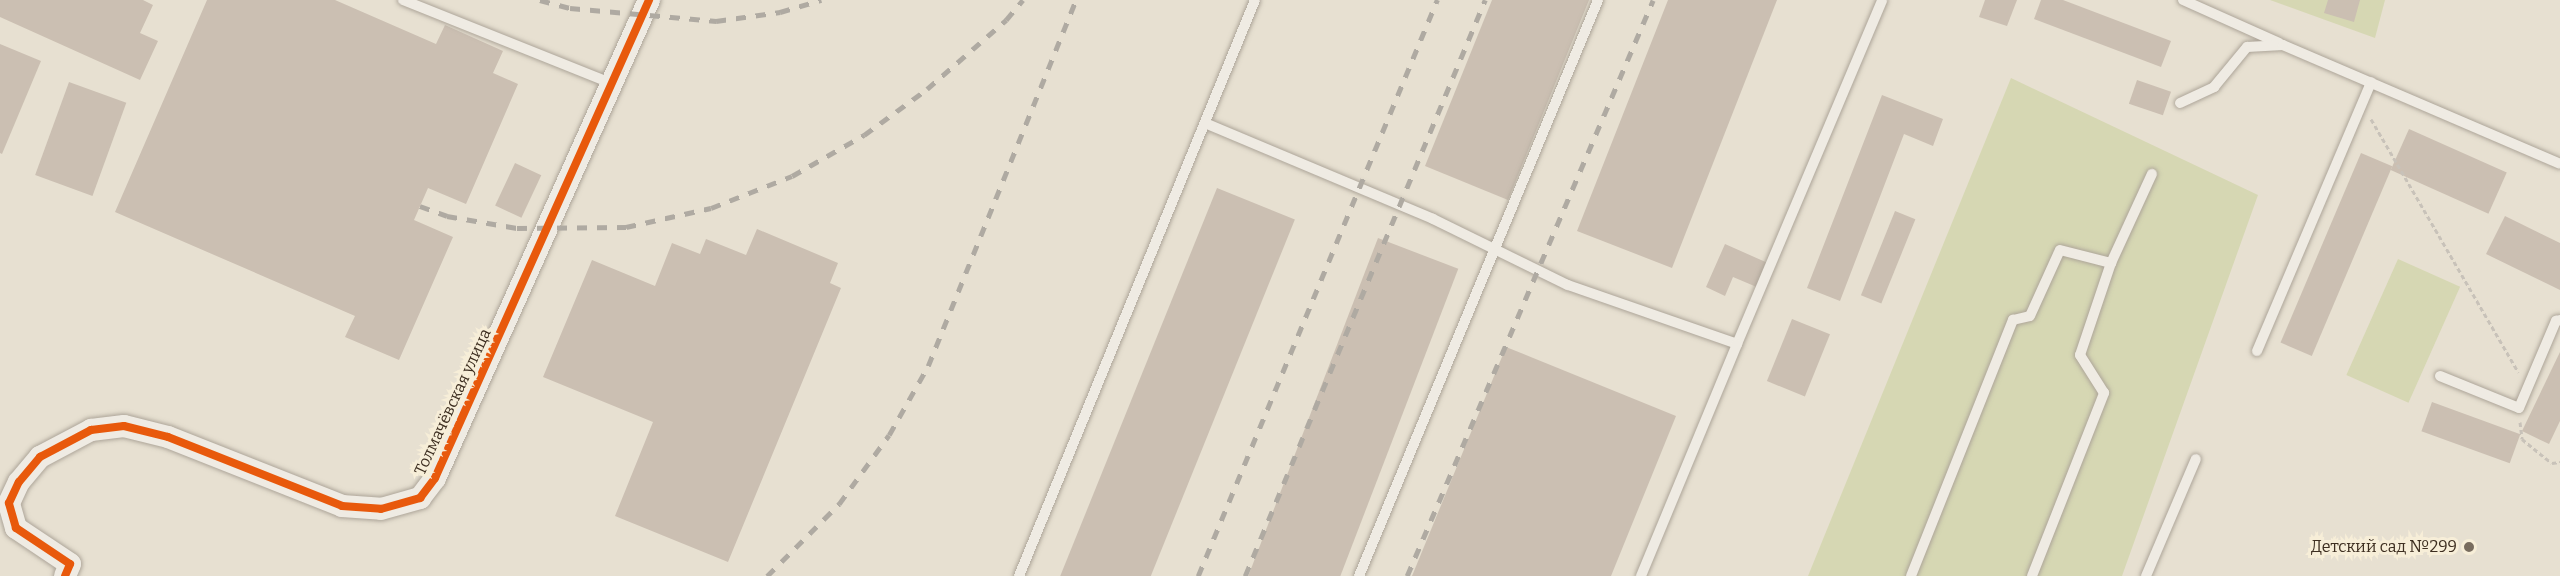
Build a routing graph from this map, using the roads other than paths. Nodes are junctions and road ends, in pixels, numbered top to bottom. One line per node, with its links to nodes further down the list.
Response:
1 (403, 0): 9 (lane)
2 (649, 0): 9 (street, Толмачёвская улица)
3 (1255, 0): 11 (lane)
4 (1598, 0): 14 (lane)
5 (1882, 0): 17 (lane)
6 (2184, 0): 7 (lane)
7 (2283, 45): 8 (lane); 10 (lane)
8 (2371, 82): 12 (lane); 18 (lane)
9 (610, 83): 21 (street, Толмачёвская улица)
10 (2180, 103)
11 (1205, 123): 14 (lane); 23 (lane)
12 (2560, 164)
13 (2152, 174): 15 (lane)
14 (1497, 250): 17 (lane); 24 (lane)
15 (2111, 263): 26 (lane); 27 (lane)
16 (2560, 320): 19 (lane)
17 (1737, 344): 25 (lane)
18 (2257, 351)
19 (2440, 376)
20 (2196, 459): 28 (lane)
21 (5, 501): 22 (street, Толмачёвская улица)
22 (65, 576)
23 (1019, 576)
24 (1359, 576)
25 (1641, 576)
26 (1911, 576)
27 (2032, 576)
28 (2146, 576)

